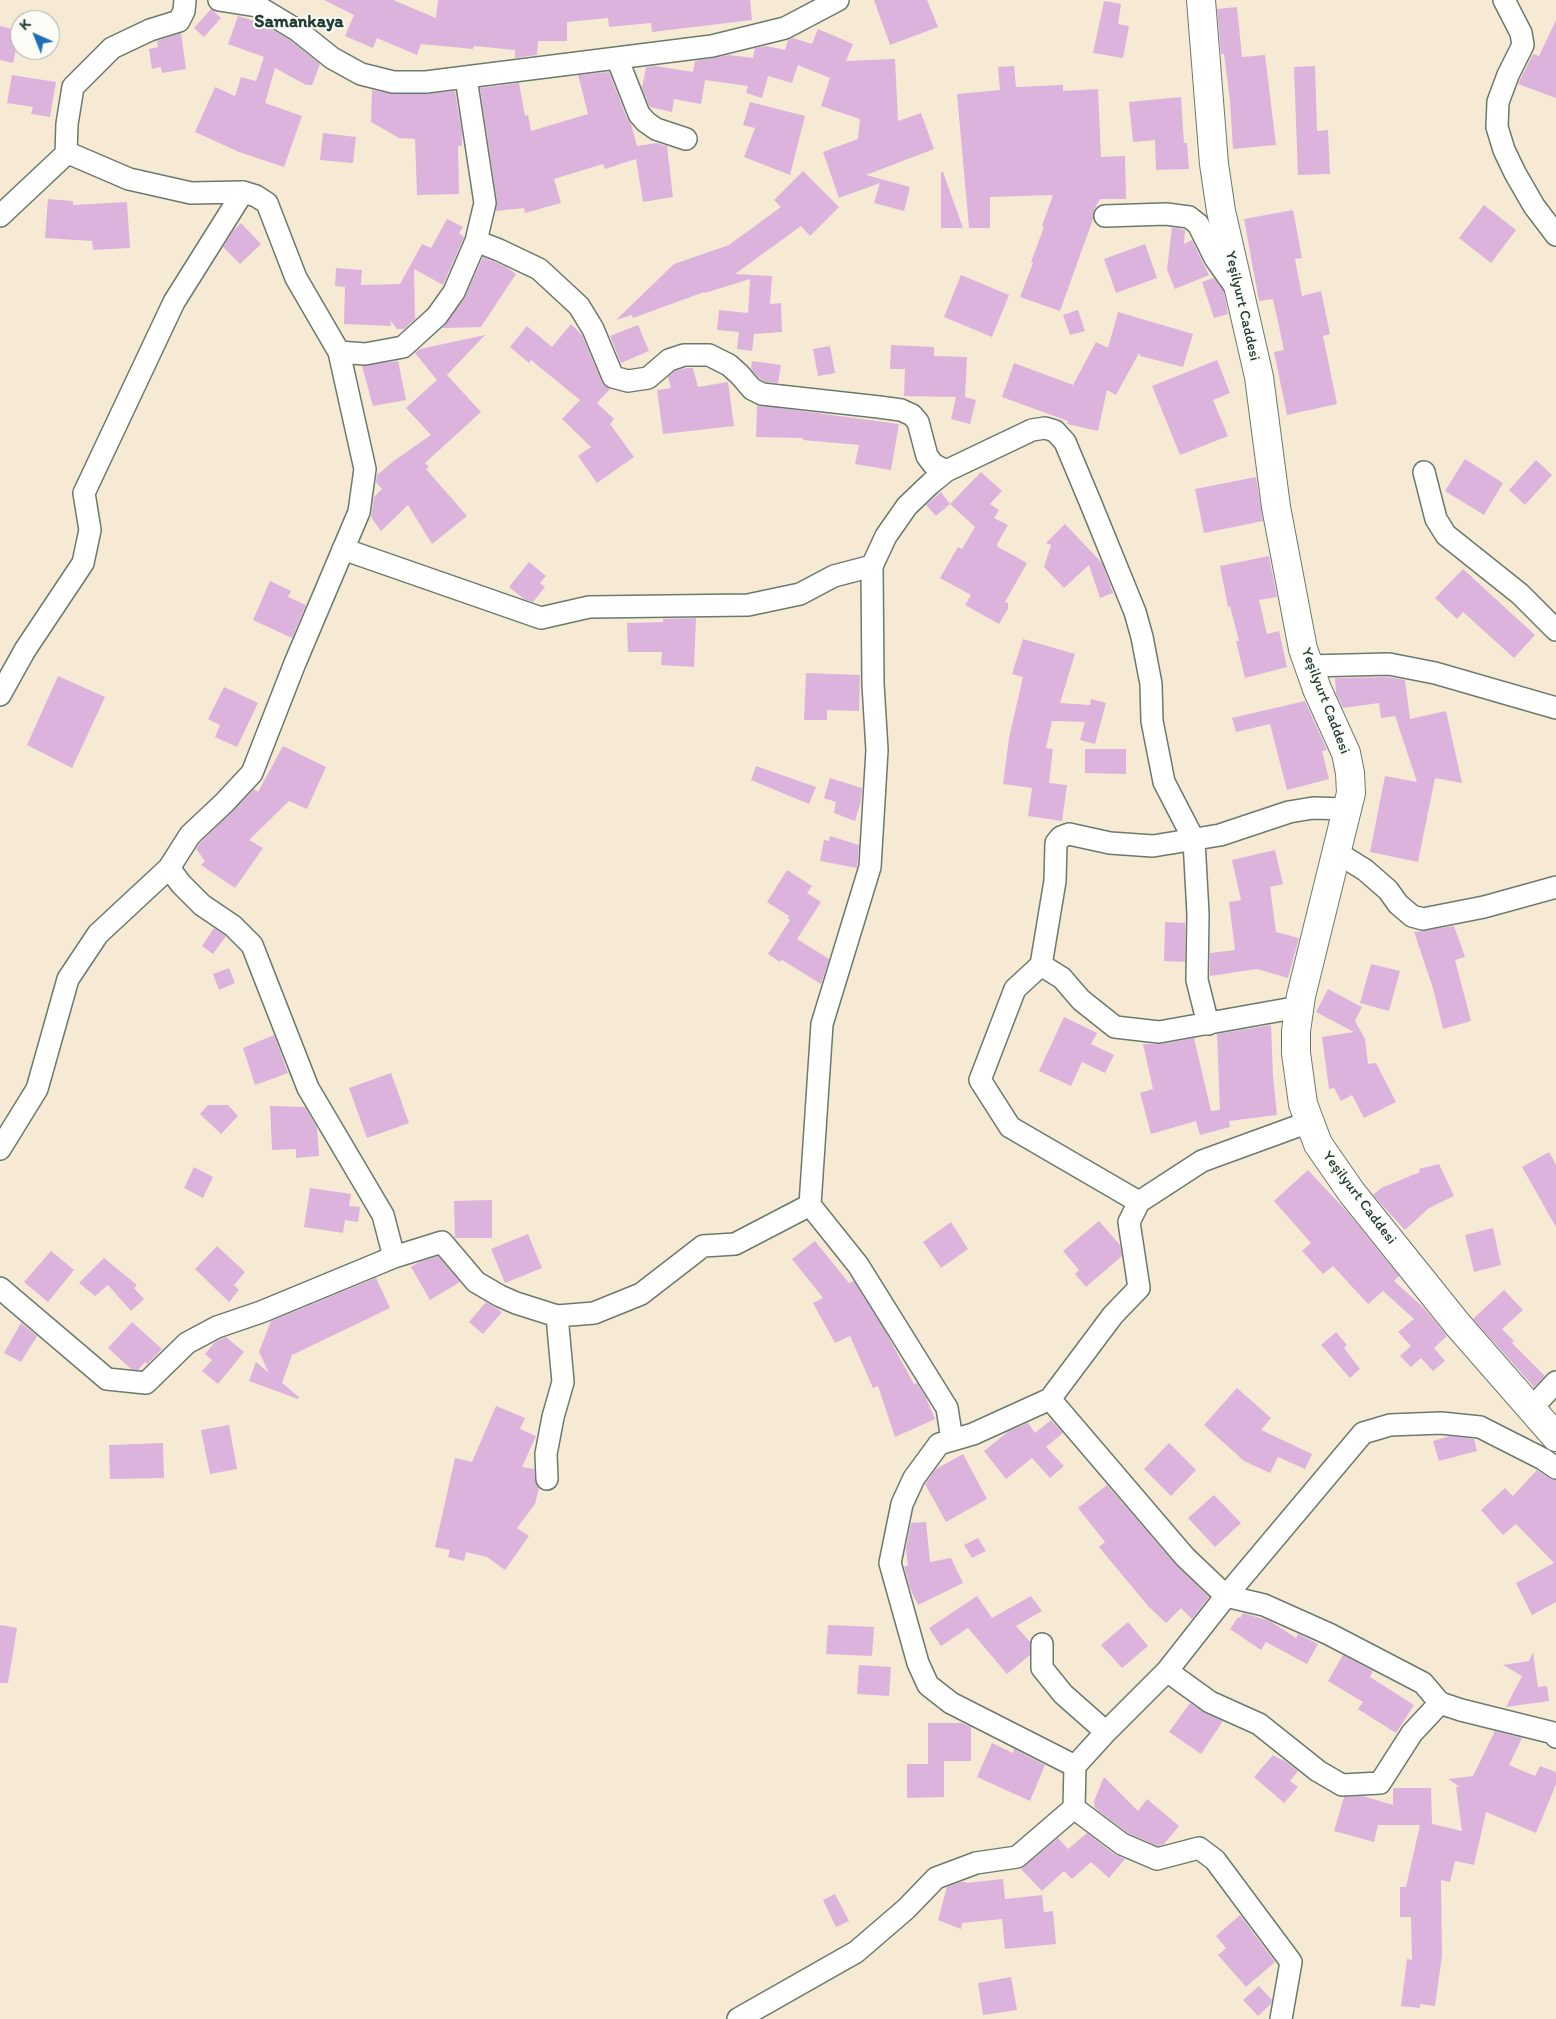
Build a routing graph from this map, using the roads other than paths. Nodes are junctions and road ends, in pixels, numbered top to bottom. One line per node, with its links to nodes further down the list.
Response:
1 (185, 0): 10 (street)
2 (219, 0): 6 (street)
3 (838, 0): 7 (street)
4 (1201, 0): 16 (main road, Yeşilyurt Caddesi)
5 (1504, 0): 14 (street)
6 (257, 3): 8 (street)
7 (617, 58): 8 (street); 9 (street)
8 (466, 78): 15 (street)
9 (686, 139)
10 (66, 154): 11 (street); 12 (street)
11 (243, 192): 17 (street); 24 (street)
12 (0, 216)
13 (1105, 216): 16 (street)
14 (1556, 235)
15 (476, 242): 17 (street); 18 (street)
16 (1239, 292): 23 (main road, Yeşilyurt Caddesi)
17 (339, 352): 20 (street)
18 (946, 472): 21 (street); 27 (street)
19 (1424, 472): 22 (street)
20 (343, 549): 21 (street); 29 (street)
21 (872, 566): 37 (street)
22 (1556, 630)
23 (1309, 666): 25 (street); 26 (main road, Yeşilyurt Caddesi)
24 (0, 695)
25 (1556, 708)
26 (1347, 809): 27 (street); 28 (main road, Yeşilyurt Caddesi)
27 (1194, 840): 31 (street); 33 (street)
28 (1336, 852): 30 (street); 32 (main road, Yeşilyurt Caddesi)
29 (169, 868): 35 (street); 38 (street)
30 (1556, 887)
31 (1041, 965): 33 (street); 36 (street)
32 (1300, 1006): 33 (street); 34 (main road, Yeşilyurt Caddesi)
33 (1208, 1024)
34 (1309, 1122): 36 (street); 43 (main road, Yeşilyurt Caddesi)
35 (0, 1149)
36 (1139, 1202): 42 (street)
37 (810, 1205): 40 (street); 45 (street)
38 (394, 1257): 39 (street); 40 (street)
39 (0, 1288)
40 (557, 1316): 47 (street)
41 (1556, 1382): 43 (street)
42 (1050, 1399): 45 (street); 48 (street)
43 (1531, 1409): 44 (main road, Yeşilyurt Caddesi)
44 (1556, 1437)
45 (952, 1440): 54 (street)
46 (1556, 1468): 48 (street)
47 (547, 1479)
48 (1226, 1596): 50 (street); 51 (street)
49 (1042, 1644): 52 (street)
50 (1167, 1671): 51 (street); 52 (street)
51 (1440, 1703): 53 (street)
52 (1106, 1732): 54 (street)
53 (1555, 1732)
54 (1075, 1766): 55 (street)
55 (1074, 1808): 56 (street); 57 (street)
56 (738, 2019)
57 (1281, 2019)

